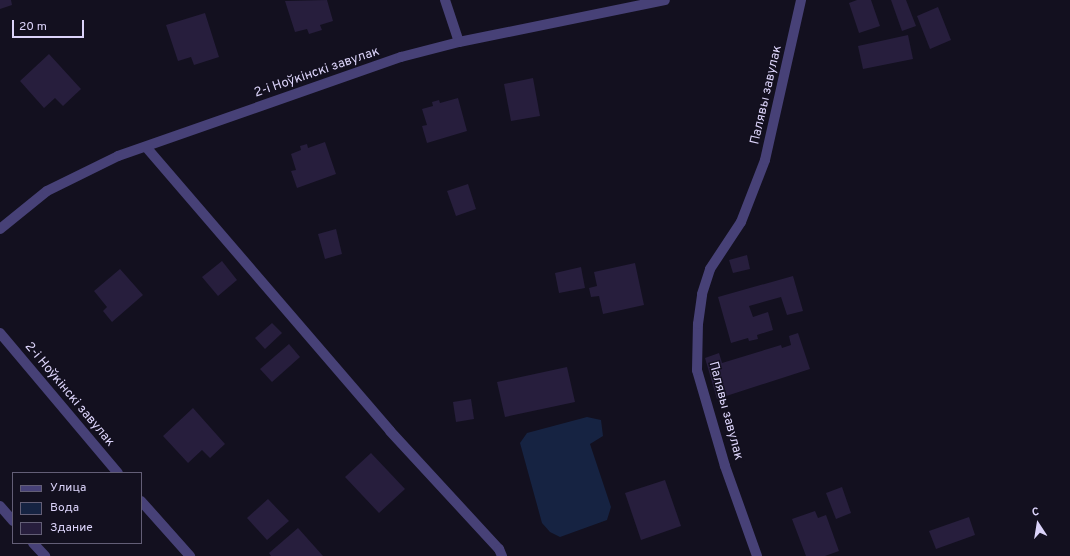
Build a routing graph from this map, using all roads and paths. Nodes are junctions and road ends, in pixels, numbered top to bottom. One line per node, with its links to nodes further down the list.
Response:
1 (445, 0): 4 (street)
2 (665, 0): 4 (street, 2-і Ноўкінскі завулак)
3 (801, 0): 16 (street, Палявы завулак)
4 (459, 42): 5 (street, 2-і Ноўкінскі завулак)
5 (146, 147): 6 (street, 2-і Ноўкінскі завулак); 15 (street)
6 (0, 229)
7 (0, 333): 8 (street, 2-і Ноўкінскі завулак)
8 (117, 472)
9 (142, 502): 14 (street)
10 (0, 506): 11 (street)
11 (12, 520)
12 (34, 544): 13 (street)
13 (45, 556)
14 (190, 556)
15 (502, 556)
16 (757, 556)

